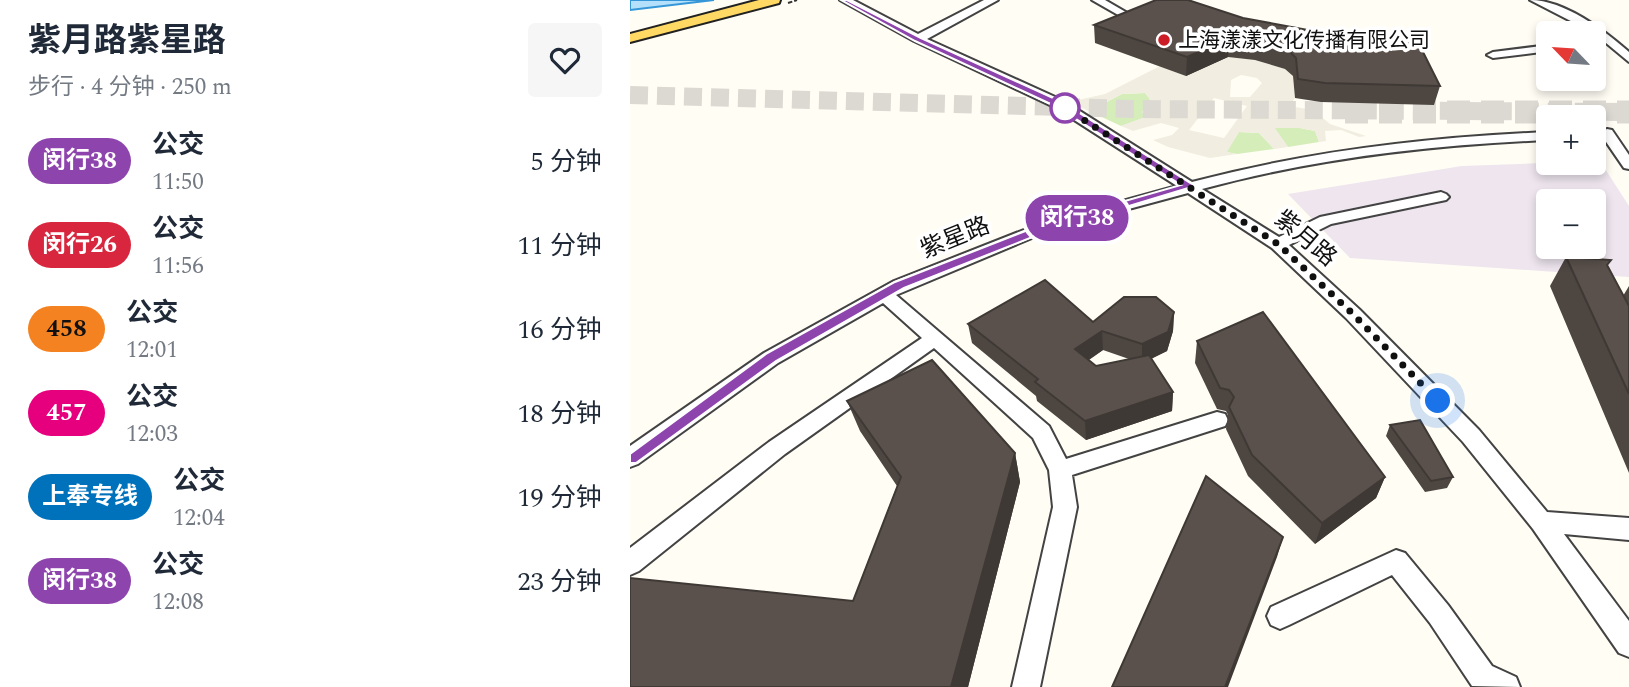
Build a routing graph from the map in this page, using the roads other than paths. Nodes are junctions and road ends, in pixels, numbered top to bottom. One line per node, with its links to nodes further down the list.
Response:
1 (774, 0): 7 (main road)
2 (845, 0): 9 (street, 紫月路)
3 (993, 0): 9 (street)
4 (1097, 0): 6 (street)
5 (1535, 0): 11 (street)
6 (1131, 18)
7 (630, 38)
8 (1629, 38): 11 (street)
9 (918, 39): 20 (street, 紫月路)
10 (1606, 40): 11 (street)
11 (1609, 40): 14 (street)
12 (1536, 50): 13 (street)
13 (1493, 55)
14 (1629, 58)
15 (1606, 134): 16 (street)
16 (1629, 134)
17 (1536, 137): 20 (street, 紫星路)
18 (1606, 140): 19 (street)
19 (1629, 165)
20 (1190, 186): 22 (street, 紫月路); 23 (street, 紫星路)
21 (1441, 197): 22 (street)
22 (1278, 244): 28 (street, 紫月路)
23 (884, 294): 24 (street); 26 (street, 紫星路)
24 (934, 338): 27 (street); 30 (street)
25 (1217, 420): 27 (street)
26 (630, 458)
27 (1060, 470): 33 (street)
28 (1541, 522): 29 (street); 32 (street, 紫月路)
29 (1629, 529)
30 (630, 563)
31 (1280, 616): 34 (street)
32 (1629, 643)
33 (1027, 687)
34 (1506, 687)

